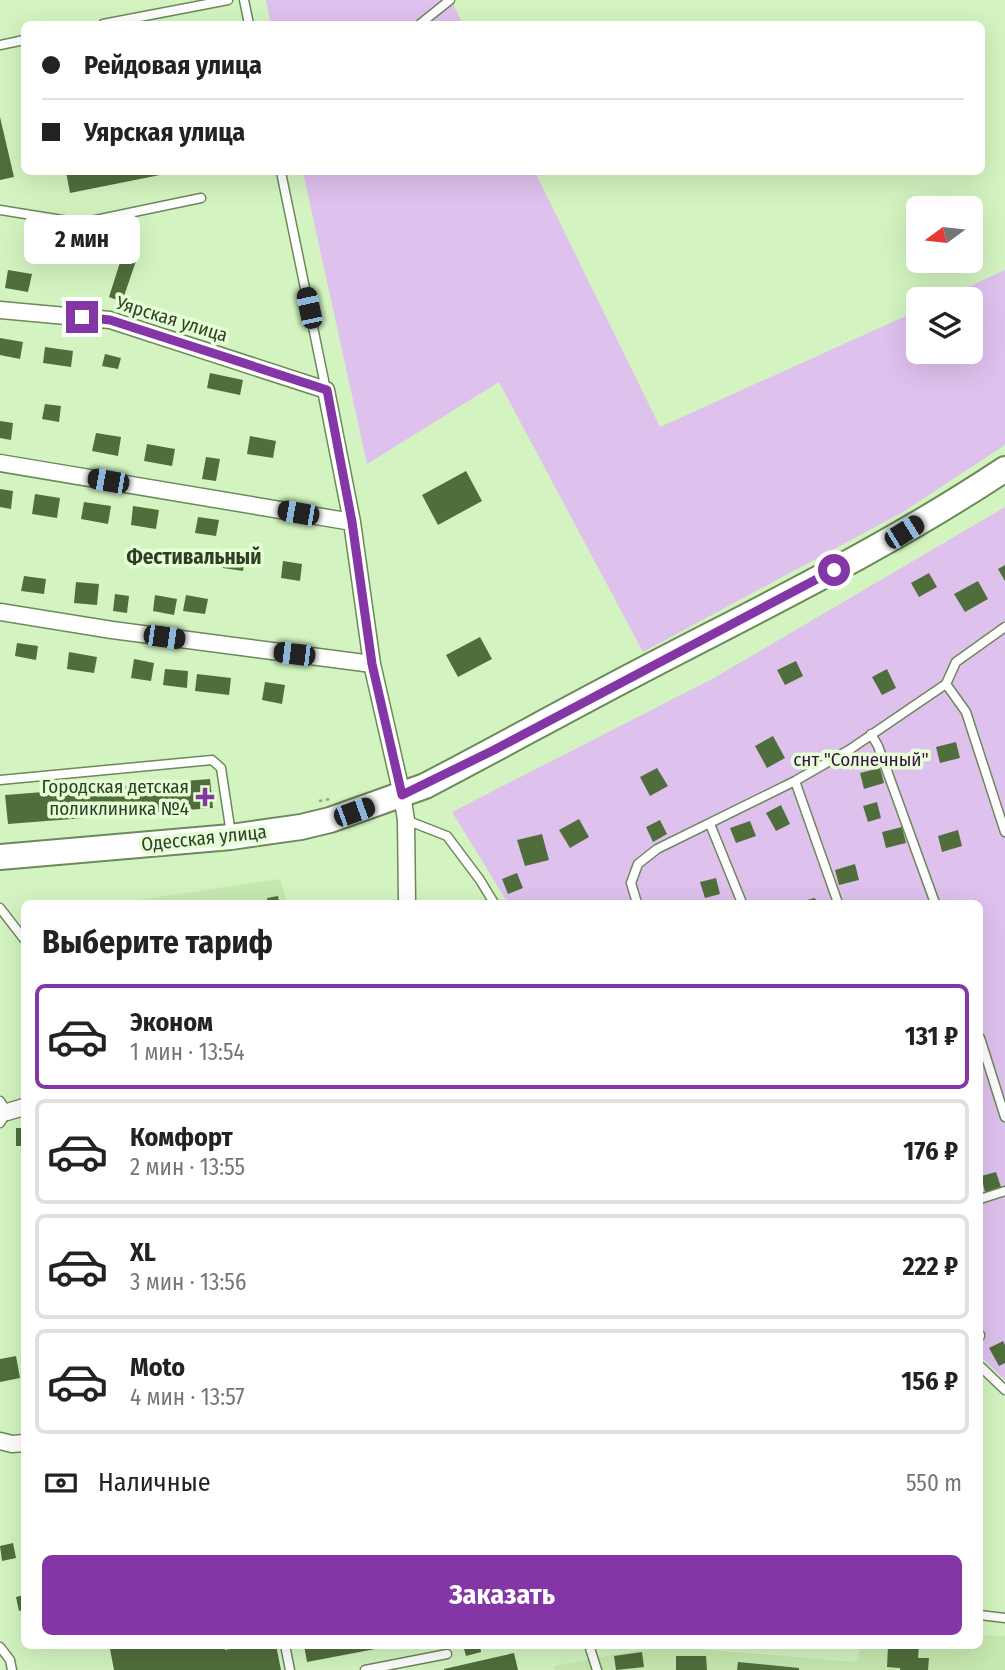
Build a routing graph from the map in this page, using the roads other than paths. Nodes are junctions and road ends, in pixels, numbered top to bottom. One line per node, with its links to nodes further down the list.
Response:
1 (228, 0): 4 (lane)
2 (244, 0): 5 (lane)
3 (450, 0): 6 (lane)
4 (119, 21)
5 (248, 21)
6 (424, 21)
7 (21, 41): 8 (lane)
8 (0, 45)
9 (282, 175): 13 (lane)
10 (201, 198): 11 (lane)
11 (0, 210)
12 (0, 310): 13 (street, Уярская улица)
13 (327, 390): 16 (street)
14 (0, 463): 16 (street)
15 (1005, 469): 24 (main road, Одесская улица)
16 (352, 522): 19 (street)
17 (0, 612): 19 (street)
18 (1005, 627): 20 (lane)
19 (372, 664): 24 (street)
20 (946, 684): 21 (lane); 27 (lane)
21 (871, 734): 23 (lane); 35 (lane)
22 (0, 780): 28 (lane)
23 (795, 781): 26 (lane); 34 (lane)
24 (402, 795): 25 (lane); 28 (main road, Одесская улица)
25 (406, 820): 30 (street); 31 (lane)
26 (710, 824): 32 (lane); 33 (lane)
27 (1005, 832)
28 (231, 837): 29 (main road, Одесская улица)
29 (0, 857)
30 (407, 900)
31 (492, 900)
32 (637, 900)
33 (741, 900)
34 (837, 900)
35 (934, 900)
36 (0, 908): 37 (lane)
37 (21, 935)
38 (983, 1047): 41 (lane)
39 (21, 1108): 40 (street)
40 (2, 1112)
41 (1005, 1117)
42 (1005, 1191): 43 (lane)
43 (983, 1198)
44 (983, 1369): 45 (lane)
45 (1005, 1390)
46 (0, 1441): 47 (street)
47 (21, 1443)
48 (983, 1615): 49 (lane)
49 (1005, 1618)
50 (0, 1647): 54 (lane)
51 (286, 1649): 55 (lane)
52 (590, 1649): 57 (lane)
53 (447, 1654): 56 (lane)
54 (12, 1670)
55 (289, 1670)
56 (365, 1670)
57 (597, 1670)

